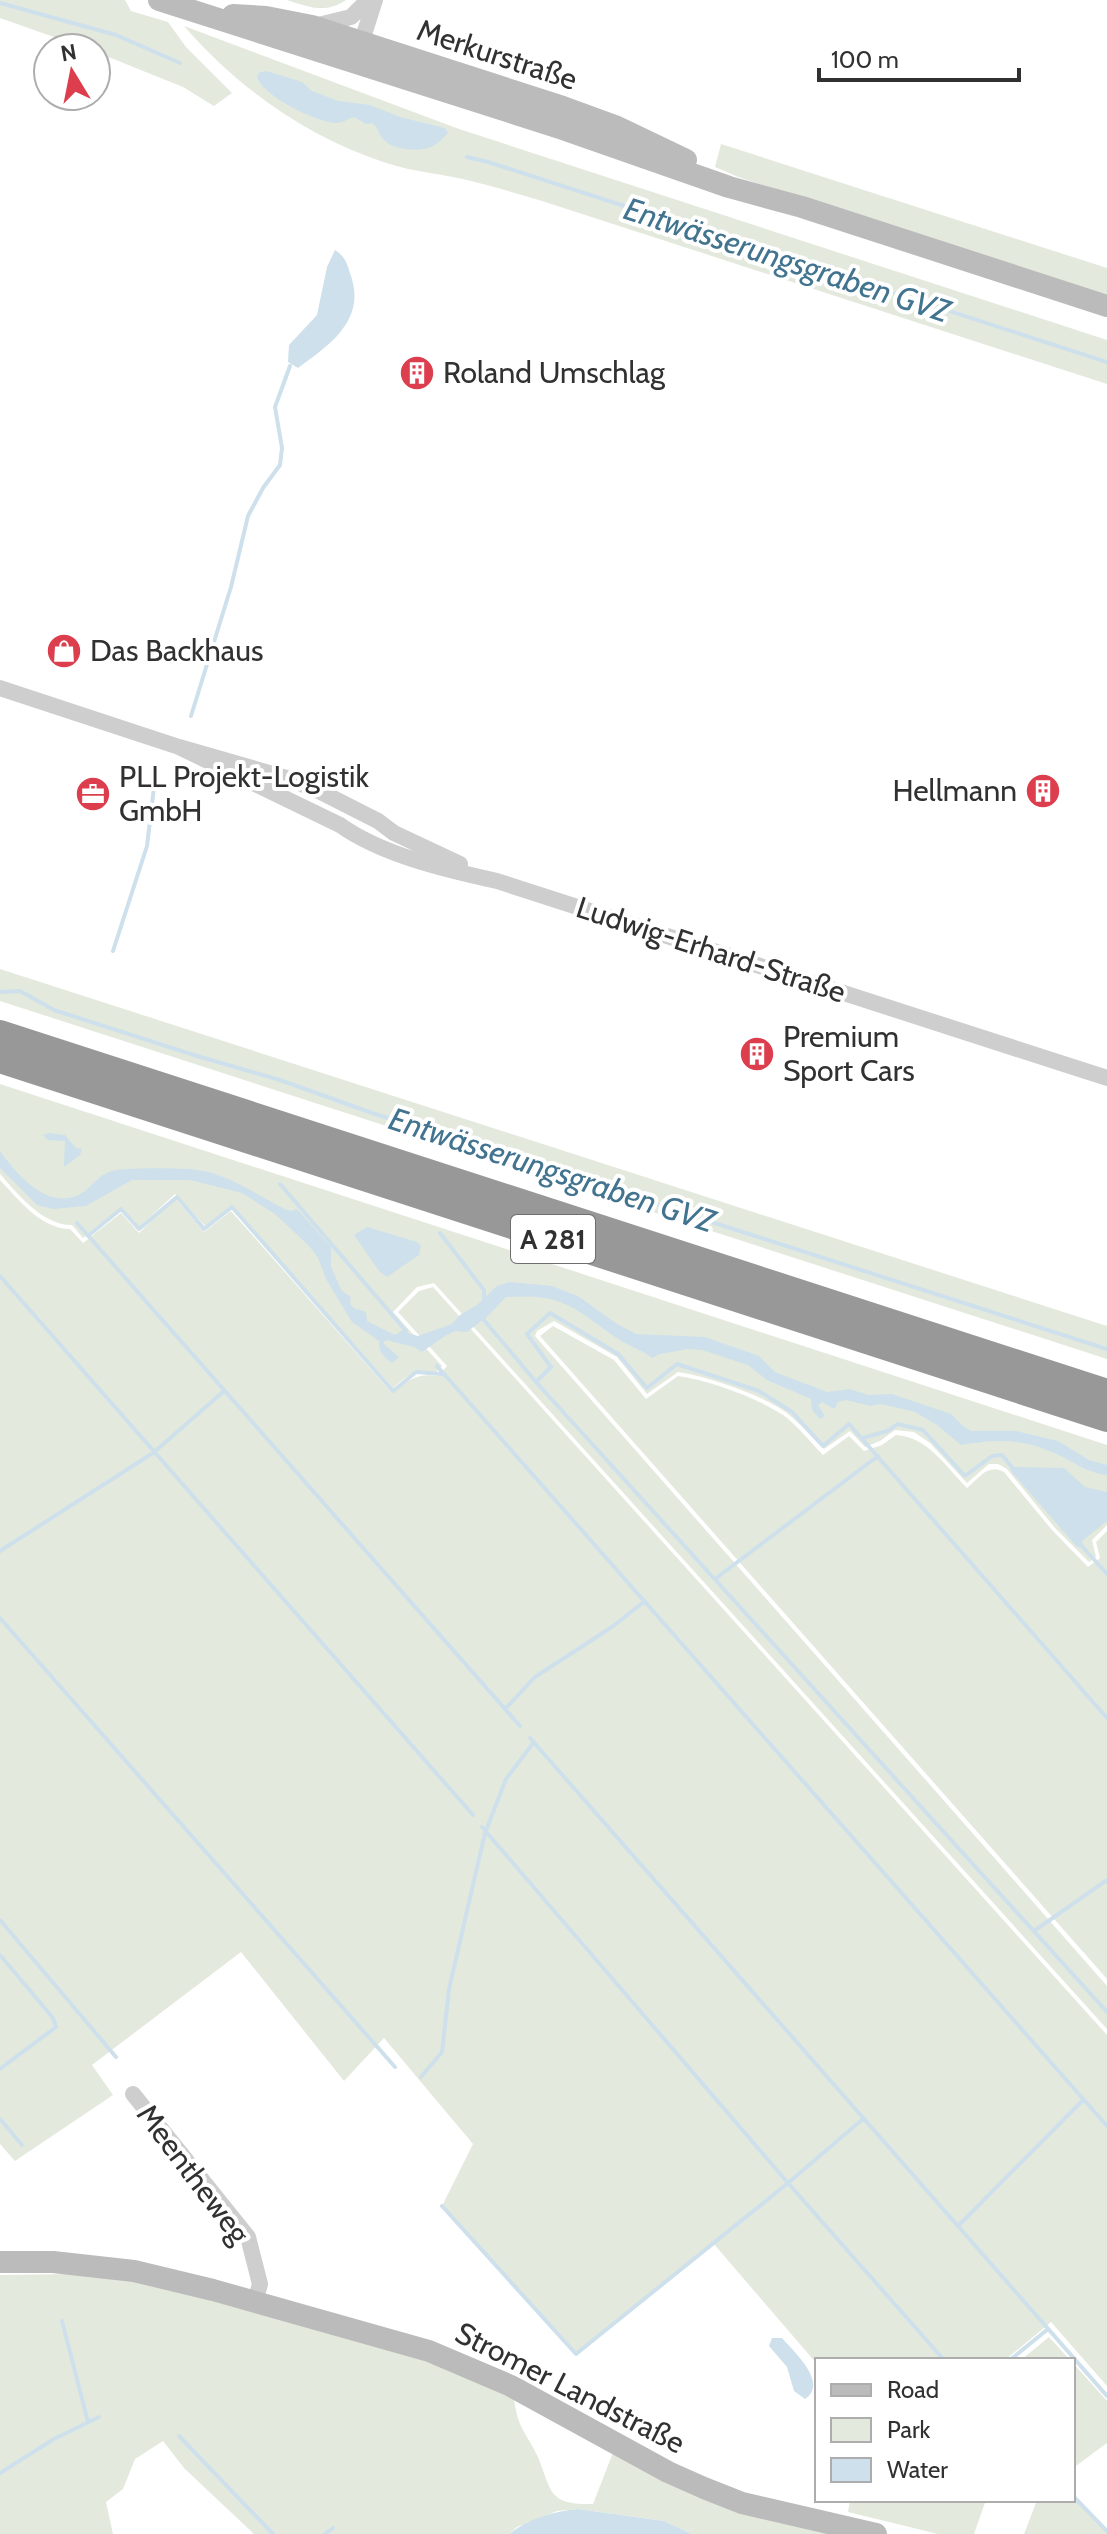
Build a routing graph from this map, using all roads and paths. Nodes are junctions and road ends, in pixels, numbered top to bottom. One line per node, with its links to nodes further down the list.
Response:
1 (160, 0): 4 (street, Merkurstraße); 5 (street, Merkurstraße)
2 (368, 0): 4 (street)
3 (375, 0): 5 (street)
4 (312, 26): 5 (street, Merkurstraße)
5 (358, 53): 6 (street, Merkurstraße)
6 (1107, 306)
7 (0, 688): 10 (street, Ludwig-Erhard-Straße)
8 (0, 1034): 11 (highway, A 281)
9 (0, 1059): 12 (highway, A 281)
10 (1107, 1078)
11 (1107, 1393)
12 (1107, 1418)
13 (133, 2094): 15 (street, Meentheweg)
14 (0, 2262): 15 (street, Stromer Landstraße)
15 (255, 2302): 16 (street, Stromer Landstraße)
16 (876, 2534)

